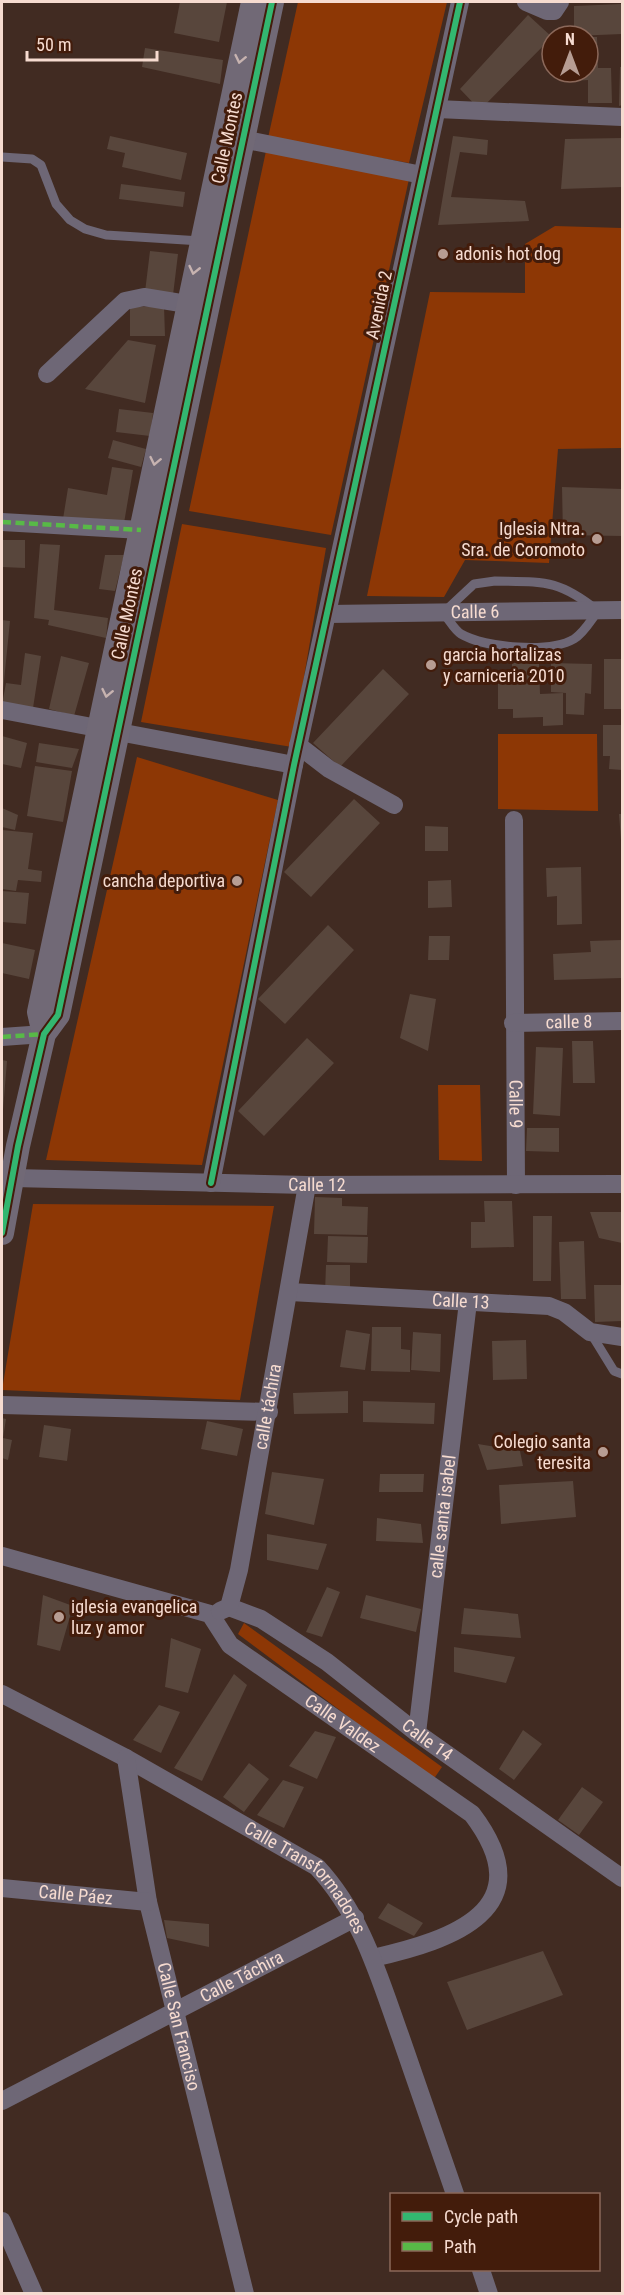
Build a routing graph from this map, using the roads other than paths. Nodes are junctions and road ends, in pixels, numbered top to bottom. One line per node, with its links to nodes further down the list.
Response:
1 (253, 2): 11 (street, Calle Montes, one-way to 11)
2 (273, 2): 8 (street, Calle Montes)
3 (460, 2): 6 (street, Avenida 2)
4 (526, 2): 5 (street)
5 (560, 2)
6 (437, 110): 7 (street); 10 (street, Avenida 2)
7 (622, 117)
8 (243, 139): 10 (street); 21 (street, Calle Montes)
9 (2, 157): 11 (lane)
10 (422, 175): 19 (street, Avenida 2)
11 (201, 241): 12 (street, Calle Montes, one-way to 12)
12 (187, 304): 13 (street); 15 (street, Calle Montes, one-way to 15)
13 (47, 374)
14 (2, 522): 15 (street)
15 (141, 530): 21 (street, Calle Montes, one-way to 21)
16 (622, 610): 17 (street, Calle 6)
17 (598, 611): 18 (street, Calle 6); 18 (lane); 18 (lane)
18 (444, 613): 19 (street, Calle 6)
19 (328, 614): 22 (street, Avenida 2)
20 (2, 710): 21 (street)
21 (109, 730): 23 (street); 28 (street, Calle Montes)
22 (298, 745): 23 (street, Avenida 2); 24 (street)
23 (294, 765): 32 (street, Avenida 2)
24 (393, 805)
25 (514, 820): 27 (street, Calle 9)
26 (622, 1021): 27 (street, calle 8)
27 (513, 1023): 35 (street, Calle 9)
28 (44, 1034): 29 (street); 30 (street, Calle Montes)
29 (2, 1037)
30 (10, 1149): 31 (street, Calle Montes)
31 (13, 1179): 32 (street, Calle 12); 36 (street, Calle Montes)
32 (211, 1183): 34 (street, Calle 12)
33 (622, 1184): 35 (street, Calle 12)
34 (307, 1185): 35 (street, Calle 12); 37 (street, calle táchira)
35 (516, 1185)
36 (2, 1230)
37 (290, 1292): 38 (street, Calle 13); 43 (street, calle táchira)
38 (468, 1302): 39 (street, Calle 13); 48 (street, calle santa isabel)
39 (590, 1332): 40 (street, Calle 13); 41 (lane)
40 (622, 1337)
41 (622, 1374)
42 (2, 1405): 43 (street)
43 (269, 1412): 45 (street, calle táchira)
44 (2, 1556): 46 (street)
45 (229, 1607): 46 (street); 48 (street, Calle 14)
46 (210, 1614): 54 (street, Calle Valdez)
47 (2, 1694): 49 (street, Calle Transformadores)
48 (417, 1733): 50 (street, Calle 14)
49 (126, 1758): 52 (street, Calle San Franciso); 53 (street, Calle Transformadores)
50 (622, 1878)
51 (2, 1888): 52 (street, Calle Páez)
52 (148, 1902): 55 (street, Calle San Franciso)
53 (355, 1918): 54 (street, Calle Transformadores); 55 (street, Calle Táchira)
54 (373, 1958): 57 (street, Calle Transformadores)
55 (175, 2012): 56 (street, Calle Táchira); 61 (street, Calle San Franciso)
56 (2, 2102)
57 (455, 2193)
58 (2, 2220): 60 (street)
59 (481, 2271): 62 (street)
60 (34, 2294)
61 (245, 2294)
62 (489, 2294)

